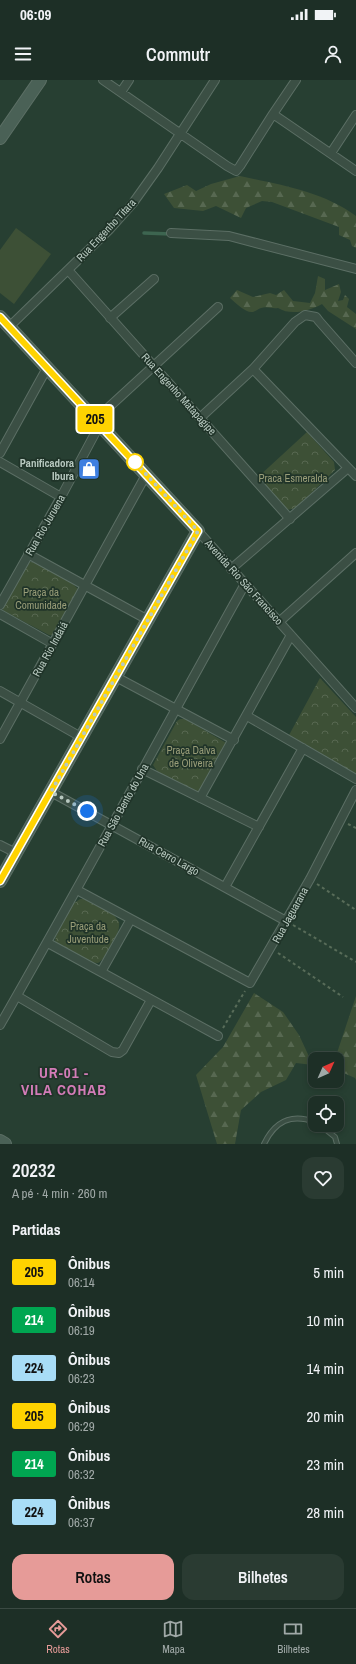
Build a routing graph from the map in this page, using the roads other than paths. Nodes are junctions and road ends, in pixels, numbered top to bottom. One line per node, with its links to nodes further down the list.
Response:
1 (40, 80): 10 (main road)
2 (103, 80): 6 (street)
3 (129, 80): 6 (street)
4 (214, 80): 9 (street, Rua Engenho Titara)
5 (296, 80): 7 (street)
6 (121, 92): 9 (street)
7 (273, 114): 9 (street); 11 (street)
8 (356, 115): 11 (street)
9 (180, 133): 15 (street, Rua Engenho Titara)
10 (0, 138)
11 (331, 153): 12 (street)
12 (356, 171)
13 (171, 233): 14 (street)
14 (356, 269)
15 (68, 270): 18 (street, Rua Engenho Matapagipe); 19 (street, Rua Engenho Titara)
16 (154, 280): 18 (street)
17 (218, 307): 21 (street, Rua Rio Juruena)
18 (110, 318): 21 (street, Rua Engenho Matapagipe)
19 (3, 322): 22 (main road, Avenida Rio São Francisco)
20 (356, 363): 23 (street)
21 (153, 366): 24 (street, Rua Engenho Matapagipe); 25 (street, Rua Rio Juruena)
22 (47, 368): 25 (main road, Avenida Rio São Francisco); 26 (street)
23 (253, 369): 24 (street); 28 (street)
24 (200, 417): 32 (street, Rua Engenho Matapagipe)
25 (98, 422): 29 (main road, Avenida Rio São Francisco); 31 (street, Rua Rio Juruena)
26 (0, 453)
27 (0, 462): 31 (street)
28 (348, 468): 30 (street); 32 (street)
29 (146, 475): 33 (main road, Avenida Rio São Francisco); 38 (street, Rua Rio Indaiá)
30 (356, 476)
31 (61, 497): 35 (street, Rua Rio Juruena)
32 (290, 519): 36 (street)
33 (198, 531): 36 (street, Avenida Rio São Francisco); 41 (main road)
34 (356, 553): 42 (street)
35 (28, 554): 38 (street); 39 (street, Rua Rio Juruena)
36 (231, 569): 37 (street, Avenida Rio São Francisco)
37 (245, 584): 42 (street, Avenida Rio São Francisco); 49 (street, Rua São Bento do Una)
38 (86, 586): 41 (street); 44 (street, Rua Rio Indaiá)
39 (0, 605)
40 (0, 614): 44 (street)
41 (148, 620): 45 (main road)
42 (279, 622): 43 (street, Avenida Rio São Francisco)
43 (291, 635): 48 (street, Avenida Rio São Francisco); 50 (street)
44 (53, 644): 47 (street, Rua Rio Indaiá)
45 (116, 677): 49 (street); 51 (main road)
46 (0, 691): 47 (street)
47 (20, 703): 51 (street); 52 (street, Rua Rio Indaiá)
48 (356, 708)
49 (175, 709): 53 (street); 55 (street, Rua São Bento do Una)
50 (247, 716): 53 (street); 54 (street)
51 (82, 737): 58 (main road)
52 (0, 739)
53 (234, 740): 59 (street)
54 (303, 748): 56 (street); 61 (street)
55 (142, 768): 59 (street); 60 (street, Rua São Bento do Una)
56 (356, 780)
57 (356, 790): 68 (street, Rua Jaguarana)
58 (51, 792): 60 (street, Rua Cerro Largo); 63 (main road)
59 (200, 798): 61 (street)
60 (111, 825): 65 (street, Rua Cerro Largo); 66 (street, Rua São Bento do Una)
61 (259, 827): 65 (street)
62 (0, 845): 63 (street)
63 (16, 854): 64 (main road)
64 (0, 881)
65 (225, 887): 68 (street, Rua Cerro Largo)
66 (76, 890): 67 (street); 69 (street, Rua São Bento do Una)
67 (131, 919): 68 (street, Rua Jaguarana); 70 (street)
68 (286, 921)
69 (48, 943): 70 (street); 71 (street, Rua São Bento do Una)
70 (101, 972): 72 (street)
71 (17, 996): 72 (street); 73 (street, Rua São Bento do Una)
72 (151, 1000): 74 (street)
73 (0, 1025)
74 (218, 1036)
75 (308, 1121): 79 (lane)
76 (329, 1132): 80 (lane)
77 (0, 1141): 78 (main road)
78 (5, 1144)
79 (264, 1144)
80 (337, 1144)

